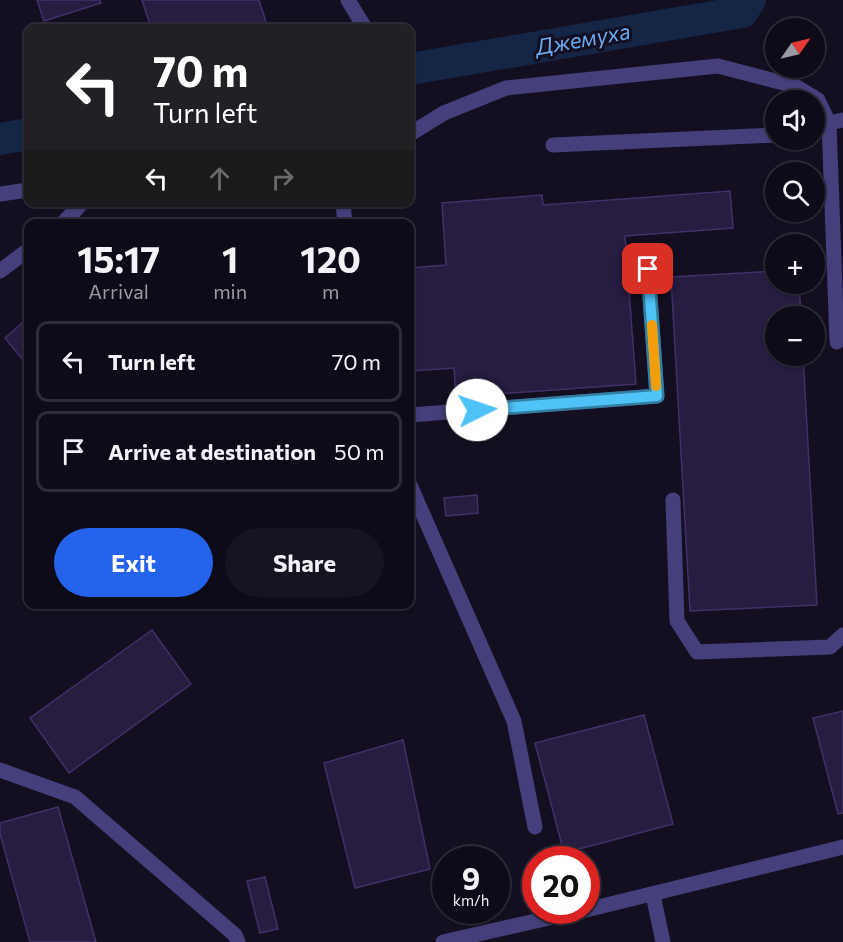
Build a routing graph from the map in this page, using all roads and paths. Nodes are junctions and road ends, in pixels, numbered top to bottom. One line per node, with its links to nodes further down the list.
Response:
1 (348, 0): 2 (street)
2 (363, 24)
3 (836, 121): 4 (street); 14 (street)
4 (414, 128)
5 (765, 135): 6 (street)
6 (553, 145)
7 (24, 191): 8 (street)
8 (0, 194)
9 (78, 207): 10 (street)
10 (67, 219)
11 (24, 253): 13 (street)
12 (648, 269): 15 (street)
13 (0, 271)
14 (837, 342)
15 (414, 415)
16 (414, 494): 20 (street)
17 (672, 500): 18 (street)
18 (843, 635)
19 (0, 770): 25 (street)
20 (535, 827)
21 (843, 847): 22 (street)
22 (653, 895): 23 (street); 27 (street)
23 (600, 907)
24 (523, 924): 26 (street)
25 (238, 942)
26 (443, 942)
27 (663, 942)

